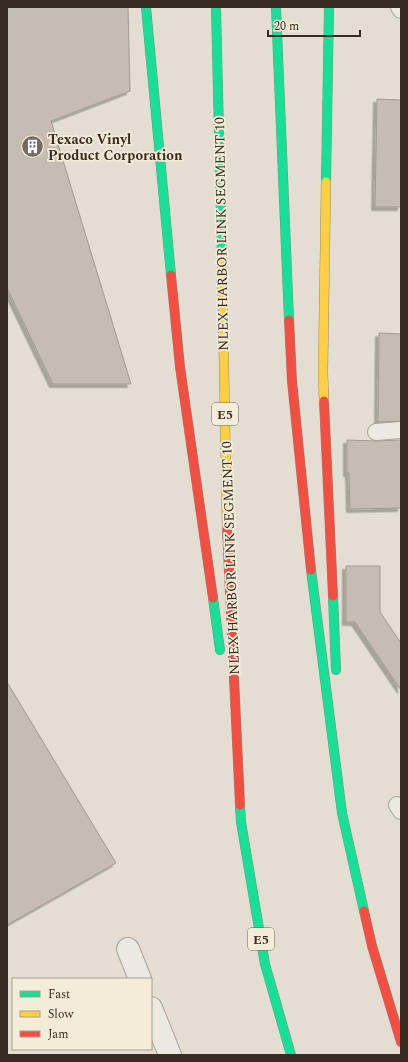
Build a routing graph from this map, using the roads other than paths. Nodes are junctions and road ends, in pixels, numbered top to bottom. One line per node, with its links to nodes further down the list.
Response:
1 (146, 7): 9 (highway)
2 (216, 7): 14 (highway, NLEX HARBOR LINK SEGMENT 10 / E5)
3 (276, 7): 13 (highway)
4 (329, 7): 10 (highway)
5 (399, 7): 6 (lane)
6 (401, 10)
7 (401, 430): 8 (lane)
8 (376, 432)
9 (220, 658)
10 (337, 678)
11 (226, 697): 14 (highway)
12 (338, 710): 13 (highway)
13 (342, 813): 18 (highway)
14 (241, 822): 20 (highway, NLEX HARBOR LINK SEGMENT 10 / E5)
15 (128, 949): 16 (street)
16 (140, 978)
17 (152, 1010): 19 (street)
18 (401, 1042)
19 (170, 1055)
20 (291, 1055)

